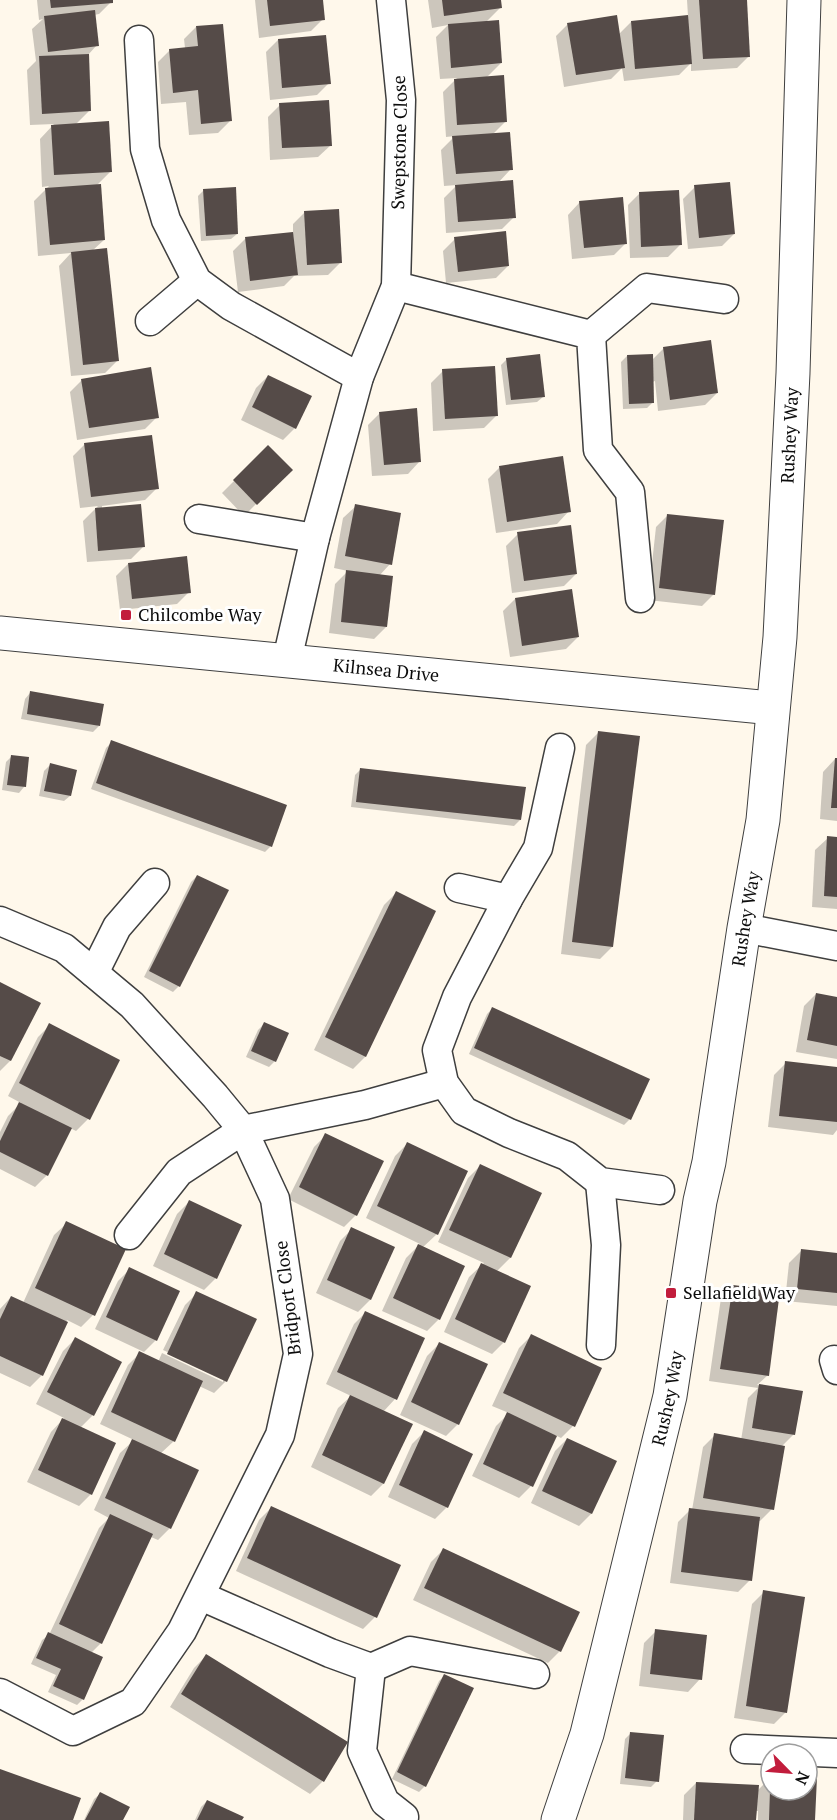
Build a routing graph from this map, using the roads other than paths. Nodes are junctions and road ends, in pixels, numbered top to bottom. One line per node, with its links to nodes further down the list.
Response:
1 (392, 0): 5 (street, Swepstone Close)
2 (804, 0): 15 (street, Rushey Way)
3 (139, 40): 4 (street)
4 (197, 281): 7 (street); 9 (street)
5 (396, 285): 8 (street); 9 (street, Swepstone Close)
6 (724, 299): 8 (street)
7 (150, 321)
8 (591, 335): 12 (street)
9 (359, 377): 11 (street, Swepstone Close)
10 (199, 519): 11 (street)
11 (315, 538): 14 (street, Swepstone Close)
12 (640, 598)
13 (0, 633): 14 (street, Kilnsea Drive)
14 (287, 660): 15 (street, Kilnsea Drive)
15 (772, 708): 21 (street, Rushey Way)
16 (560, 748): 19 (street)
17 (155, 883): 23 (street)
18 (459, 888): 19 (street)
19 (508, 899): 24 (street)
20 (0, 921): 23 (street, Bridport Close)
21 (744, 928): 22 (street); 37 (street, Rushey Way)
22 (837, 946)
23 (94, 973): 25 (street, Bridport Close)
24 (444, 1083): 25 (street); 26 (street)
25 (243, 1130): 28 (street); 30 (street, Bridport Close)
26 (600, 1182): 27 (street); 29 (street)
27 (660, 1190)
28 (129, 1235)
29 (602, 1346)
30 (201, 1596): 31 (street); 33 (street, Bridport Close)
31 (371, 1668): 32 (street); 36 (street)
32 (535, 1674)
33 (0, 1693)
34 (745, 1749): 35 (street)
35 (837, 1754)
36 (404, 1816)
37 (558, 1820)

